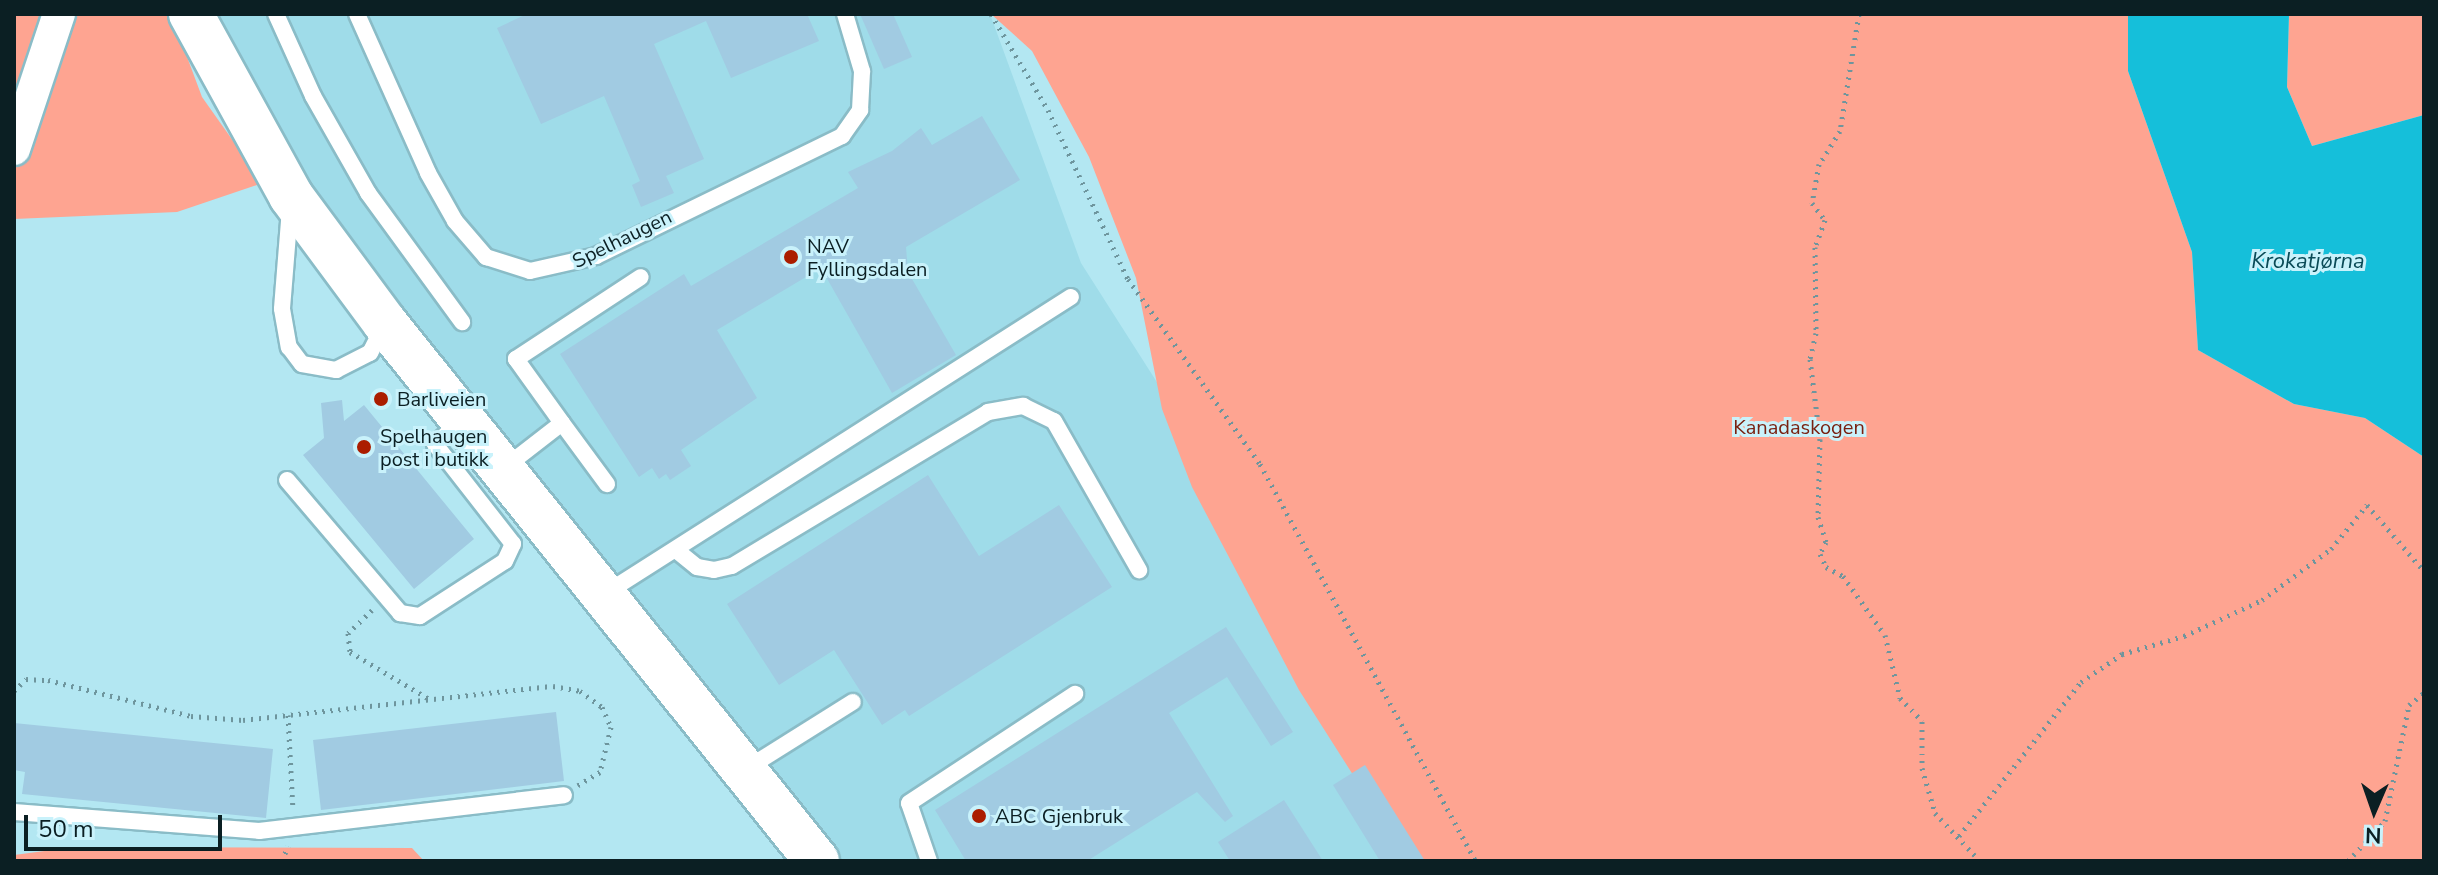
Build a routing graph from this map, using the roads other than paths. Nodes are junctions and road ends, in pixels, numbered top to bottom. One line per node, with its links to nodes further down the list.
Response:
1 (59, 14): 6 (street)
2 (191, 14): 7 (street)
3 (276, 14): 10 (lane)
4 (357, 14): 5 (lane, Spelhaugen)
5 (845, 14)
6 (14, 149)
7 (291, 196): 11 (street); 11 (lane)
8 (641, 277): 13 (lane)
9 (1071, 297): 17 (lane)
10 (462, 322)
11 (385, 323): 12 (street)
12 (463, 420): 14 (street); 15 (lane)
13 (562, 423): 14 (lane); 16 (lane)
14 (503, 468): 19 (street)
15 (287, 480)
16 (607, 484)
17 (676, 550): 18 (lane); 19 (lane)
18 (1139, 570)
19 (606, 593): 22 (street)
20 (1075, 694): 26 (lane)
21 (853, 702): 22 (lane)
22 (746, 769): 25 (street)
23 (564, 795): 24 (lane)
24 (14, 812)
25 (817, 861)
26 (929, 861)

